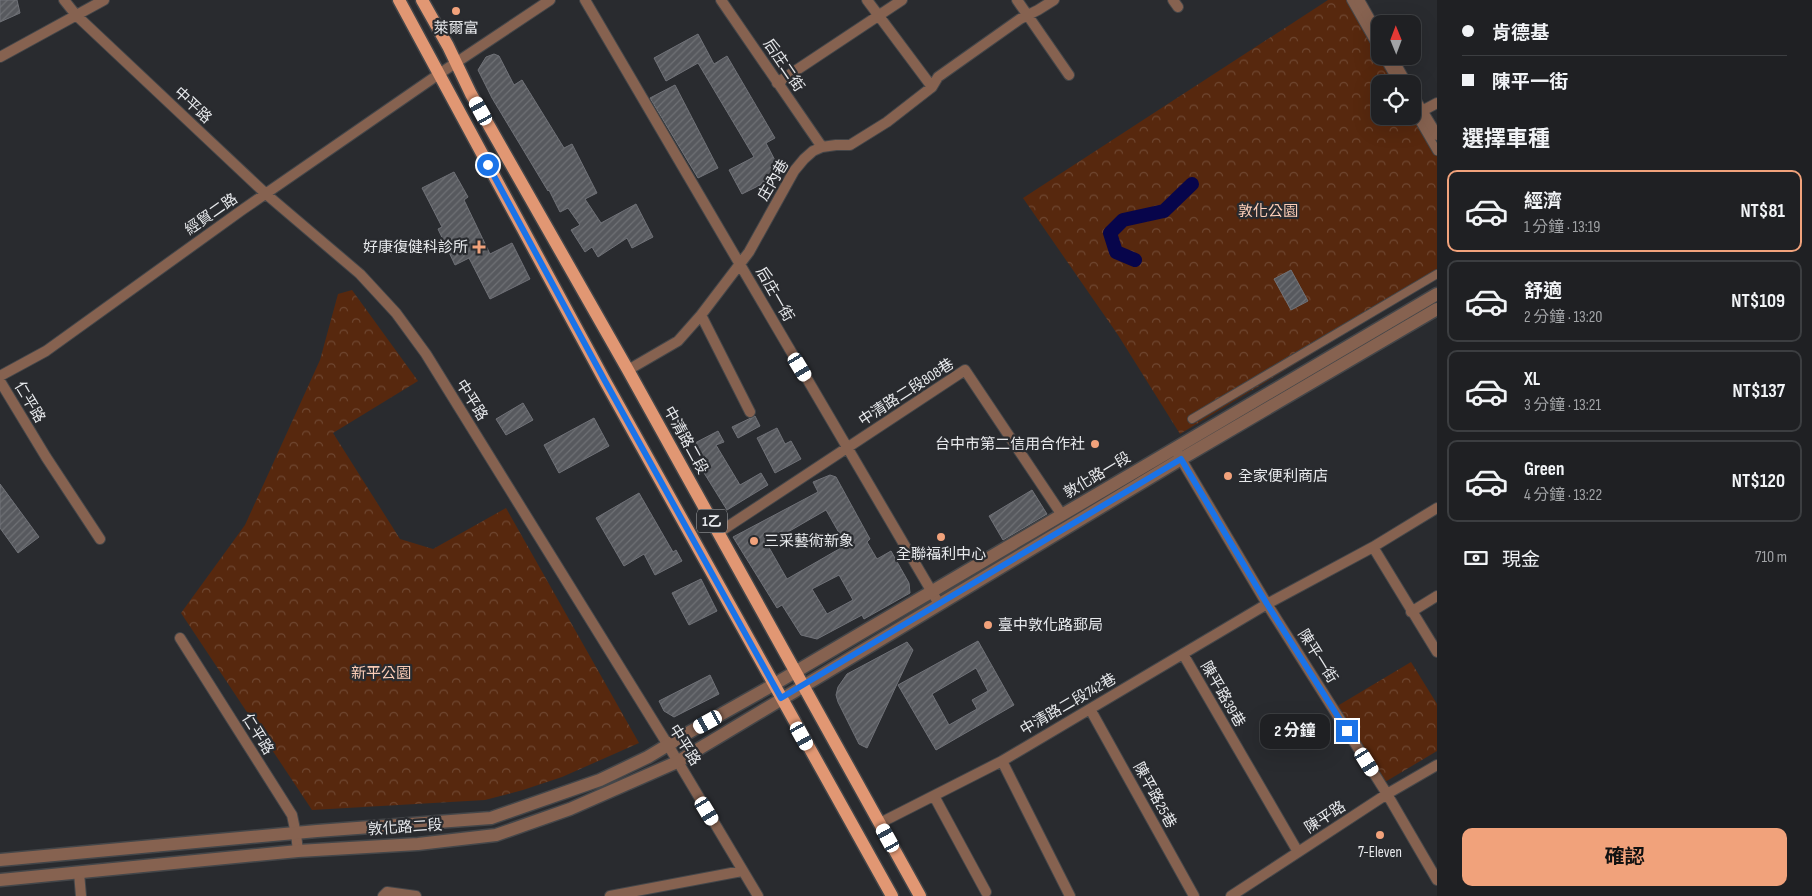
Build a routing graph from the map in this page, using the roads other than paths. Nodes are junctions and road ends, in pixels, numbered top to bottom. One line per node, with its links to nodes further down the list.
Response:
1 (64, 0): 14 (street, 中平路)
2 (104, 0): 14 (street)
3 (399, 0): 21 (main road, 1乙)
4 (422, 0): 20 (main road, 中清路二段 / 1乙)
5 (550, 0): 20 (street, 經貿二路)
6 (585, 0): 33 (street, 后庄一街)
7 (868, 0): 16 (street)
8 (902, 0): 16 (street)
9 (1017, 0): 15 (street)
10 (1054, 0): 15 (street)
11 (1351, 0): 18 (street)
12 (1359, 0): 17 (street)
13 (725, 1): 23 (street, 后庄二街)
14 (76, 15): 19 (street); 32 (street, 中平路)
15 (1027, 15): 22 (street); 24 (street)
16 (879, 16): 23 (street); 24 (street)
17 (1371, 21)
18 (1371, 35)
19 (0, 57)
20 (457, 63): 21 (street, 經貿二路); 38 (main road, 中清路二段 / 1乙)
21 (439, 74): 32 (street, 經貿二路); 59 (main road, 1乙)
22 (1069, 75)
23 (778, 83): 30 (street, 后庄二街)
24 (932, 87): 30 (street)
25 (1437, 103): 26 (street)
26 (1421, 109)
27 (1421, 115): 29 (street)
28 (1421, 118): 31 (street)
29 (1437, 136)
30 (822, 147): 33 (street, 庄內巷)
31 (1437, 151)
32 (266, 194): 39 (street, 經貿二路); 63 (street, 中平路)
33 (740, 264): 37 (street, 庄內巷); 43 (street, 后庄一街)
34 (1437, 274): 42 (street)
35 (1437, 294): 44 (street, 敦化路一段)
36 (1437, 309): 44 (street, 敦化路一段)
37 (701, 315): 38 (street, 庄內巷); 41 (street)
38 (628, 370): 47 (main road, 中清路二段 / 1乙)
39 (0, 376)
40 (0, 381): 48 (street, 仁平路)
41 (750, 412)
42 (1192, 419)
43 (848, 448): 46 (street, 中清路二段808巷); 47 (street, 中清路二段808巷); 50 (street, 后庄一街)
44 (1178, 454): 46 (street, 敦化路一段); 52 (street, 敦化路一段); 53 (street, 陳平一街)
45 (1437, 508): 49 (street, 中清路二段742巷)
46 (1062, 515): 50 (street, 敦化路一段)
47 (718, 533): 58 (main road, 中清路二段 / 1乙)
48 (100, 539)
49 (1373, 547): 53 (street, 中清路二段742巷); 54 (street)
50 (932, 592): 52 (street, 后庄一街); 58 (street, 敦化路一段)
51 (1437, 596): 54 (street)
52 (939, 604): 60 (street, 敦化路一段)
53 (1267, 604): 57 (street, 中清路二段742巷); 67 (street, 陳平一街)
54 (1411, 612): 56 (street)
55 (180, 638): 70 (street, 仁平路)
56 (1437, 652)
57 (1183, 654): 62 (street, 中清路二段742巷); 72 (street, 陳平路39巷)
58 (796, 672): 59 (street, 敦化路一段); 60 (main road, 中清路二段 / 1乙)
59 (773, 685): 61 (main road, 1乙); 63 (street, 敦化路二段)
60 (803, 685): 61 (street, 敦化路一段); 69 (main road, 中清路二段 / 1乙)
61 (781, 698): 65 (street, 敦化路二段); 85 (main road, 1乙)
62 (1090, 709): 64 (street, 中清路二段742巷); 88 (street, 陳平路25巷)
63 (668, 745): 65 (street, 中平路); 70 (street, 敦化路二段)
64 (1002, 760): 68 (street, 中清路二段742巷); 87 (street)
65 (678, 762): 71 (street, 敦化路二段); 74 (street, 中平路)
66 (1437, 765): 67 (street, 陳平路)
67 (1387, 794): 72 (street, 陳平路); 77 (street, 陳平一街)
68 (934, 796): 69 (street, 中清路二段742巷); 79 (street)
69 (880, 823): 86 (main road, 中清路二段 / 1乙)
70 (296, 834): 71 (street, 仁平路); 73 (street, 敦化路二段)
71 (298, 851): 75 (street, 敦化路二段)
72 (1298, 852): 89 (street, 陳平路)
73 (0, 860)
74 (742, 871): 78 (street); 84 (street, 中平路)
75 (79, 873): 76 (street, 敦化路二段); 80 (street)
76 (0, 880)
77 (1437, 880)
78 (662, 891): 83 (street)
79 (986, 892)
80 (81, 896)
81 (383, 896): 82 (street)
82 (416, 896)
83 (610, 896)
84 (758, 896)
85 (892, 896)
86 (920, 896)
87 (1070, 896)
88 (1194, 896)
89 (1231, 896)

